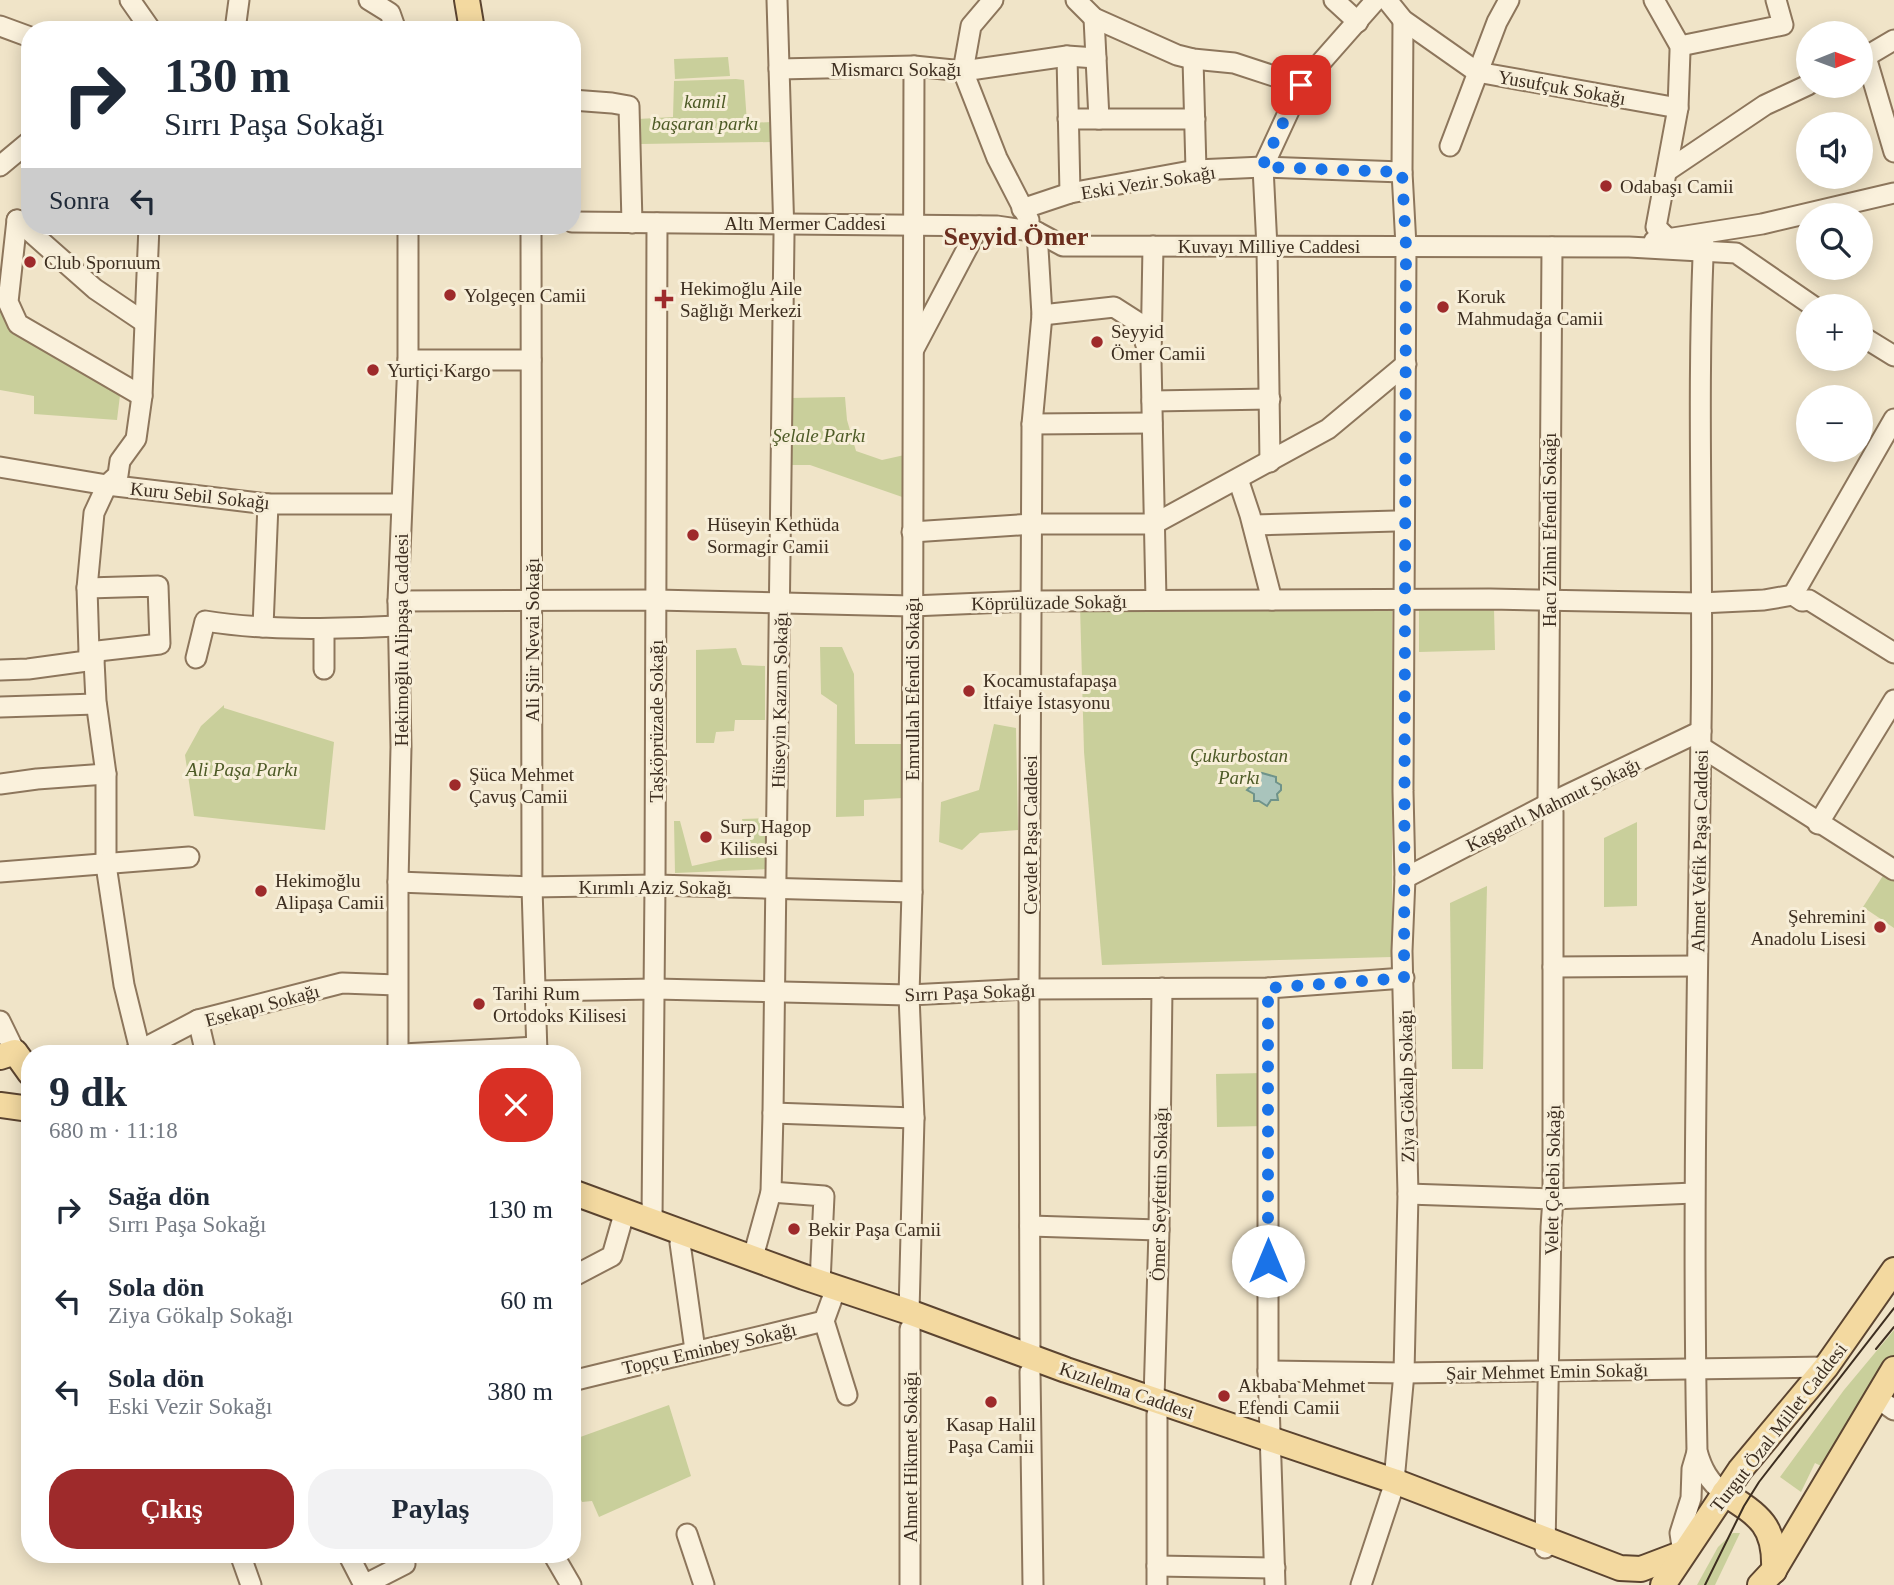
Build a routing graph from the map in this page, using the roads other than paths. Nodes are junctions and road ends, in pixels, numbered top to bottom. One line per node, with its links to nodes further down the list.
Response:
1 (130, 0): 16 (street)
2 (239, 0): 17 (street)
3 (369, 0): 18 (street)
4 (467, 0): 19 (main road)
5 (777, 0): 30 (street, Hüseyin Kazım Sokağı)
6 (993, 0): 31 (street)
7 (1076, 0): 14 (street)
8 (1334, 0): 20 (street)
9 (1376, 0): 20 (street)
10 (1387, 0): 15 (street, Yusufçuk Sokağı)
11 (1509, 0): 32 (street)
12 (1654, 0): 24 (street)
13 (1776, 0): 24 (street)
14 (1094, 18): 27 (street); 28 (street)
15 (1403, 20): 32 (street, Yusufçuk Sokağı); 48 (street, Ziya Gökalp Sokağı)
16 (145, 21)
17 (236, 21)
18 (393, 21)
19 (470, 21)
20 (1358, 22): 33 (street)
21 (0, 26): 22 (street)
22 (21, 34)
23 (1894, 40): 25 (street)
24 (1680, 46): 37 (street)
25 (1873, 53)
26 (1067, 56): 27 (street, Mismarcı Sokağı); 31 (street, Mismarcı Sokağı); 38 (street)
27 (1096, 58): 39 (street)
28 (1193, 59): 33 (street); 40 (street)
29 (914, 66): 30 (street, Mismarcı Sokağı); 31 (street, Mismarcı Sokağı); 57 (street, Emrullah Efendi Sokağı)
30 (779, 69): 56 (street, Hüseyin Kazım Sokağı)
31 (963, 71): 51 (street)
32 (1477, 72): 37 (street, Yusufçuk Sokağı); 41 (street)
33 (1301, 85): 45 (street)
34 (1873, 89): 43 (street)
35 (1796, 91): 47 (street)
36 (581, 101): 54 (street)
37 (1678, 108): 47 (street)
38 (1068, 119): 39 (street); 49 (street)
39 (1099, 119): 40 (street)
40 (1195, 119): 46 (street)
41 (1450, 146)
42 (21, 150): 44 (street)
43 (1894, 152)
44 (0, 166)
45 (1262, 167): 46 (street, Eski Vezir Sokağı); 48 (street, Eski Vezir Sokağı); 68 (street)
46 (1196, 170): 49 (street, Eski Vezir Sokağı)
47 (1667, 171): 64 (street)
48 (1402, 172): 67 (street, Ziya Gökalp Sokağı)
49 (1070, 193): 51 (street, Eski Vezir Sokağı)
50 (1894, 193): 65 (street)
51 (1021, 209): 59 (street)
52 (15, 221): 81 (street)
53 (581, 222): 54 (street, Altı Mermer Caddesi)
54 (632, 223): 55 (street, Altı Mermer Caddesi)
55 (657, 223): 56 (street, Altı Mermer Caddesi); 100 (street, Taşköprüzade Sokağı)
56 (784, 224): 57 (street, Altı Mermer Caddesi); 109 (street, Hüseyin Kazım Sokağı)
57 (913, 224): 58 (street, Altı Mermer Caddesi); 75 (street, Emrullah Efendi Sokağı)
58 (979, 226): 59 (street, Altı Mermer Caddesi); 75 (street)
59 (1037, 232): 66 (street, Kuvayı Milliye Caddesi); 72 (street, Cevdet Paşa Caddesi)
60 (31, 235): 73 (street)
61 (149, 235): 73 (street)
62 (408, 235): 77 (street, Hekimoğlu Alipaşa Caddesi)
63 (531, 235): 78 (street, Ali Şiir Nevai Sokağı)
64 (1667, 238): 65 (street); 70 (street)
65 (1704, 243): 70 (street); 71 (street); 108 (street, Ahmet Vefik Paşa Caddesi)
66 (1153, 246): 68 (street, Kuvayı Milliye Caddesi); 79 (street)
67 (1406, 246): 68 (street, Kuvayı Milliye Caddesi); 69 (street, Kuvayı Milliye Caddesi); 80 (street, Ziya Gökalp Sokağı)
68 (1267, 247): 82 (street)
69 (1552, 247): 70 (street, Kuvayı Milliye Caddesi); 105 (street, Hacı Zihni Efendi Sokağı)
70 (1629, 247)
71 (1796, 294)
72 (1042, 315): 79 (street); 86 (street, Cevdet Paşa Caddesi)
73 (144, 323): 81 (street)
74 (1873, 343): 76 (street)
75 (913, 351): 97 (street, Emrullah Efendi Sokağı)
76 (1894, 356)
77 (408, 360): 78 (street); 91 (street, Hekimoğlu Alipaşa Caddesi)
78 (531, 360): 107 (street, Ali Şiir Nevai Sokağı)
79 (1151, 360): 83 (street)
80 (1406, 364): 87 (street); 104 (street, Ziya Gökalp Sokağı)
81 (142, 396): 90 (street)
82 (1270, 399): 83 (street); 87 (street)
83 (1152, 401): 85 (street)
84 (1894, 419): 99 (street)
85 (1152, 424): 86 (street); 95 (street)
86 (1032, 425): 94 (street, Cevdet Paşa Caddesi)
87 (1270, 462): 89 (street)
88 (0, 467): 90 (street, Kuru Sebil Sokağı)
89 (1238, 479): 95 (street); 96 (street)
90 (107, 485): 92 (street, Kuru Sebil Sokağı); 98 (street)
91 (401, 503): 92 (street, Kuru Sebil Sokağı); 106 (street, Hekimoğlu Alipaşa Caddesi)
92 (268, 504): 112 (street)
93 (1396, 521): 96 (street)
94 (1033, 524): 95 (street); 97 (street); 101 (street, Cevdet Paşa Caddesi)
95 (1154, 524): 102 (street)
96 (1253, 525): 103 (street)
97 (912, 532): 110 (street, Emrullah Efendi Sokağı)
98 (87, 588): 115 (street); 115 (street)
99 (1793, 595): 108 (street, Köprülüzade Sokağı); 114 (street)
100 (656, 600): 107 (street, Köprülüzade Sokağı); 109 (street, Köprülüzade Sokağı); 133 (street, Taşköprüzade Sokağı)
101 (1031, 600): 102 (street, Köprülüzade Sokağı); 110 (street, Köprülüzade Sokağı); 144 (street, Cevdet Paşa Caddesi)
102 (1156, 600): 103 (street, Köprülüzade Sokağı)
103 (1272, 600): 104 (street, Köprülüzade Sokağı)
104 (1404, 600): 105 (street, Köprülüzade Sokağı); 131 (street, Ziya Gökalp Sokağı)
105 (1548, 600): 108 (street, Köprülüzade Sokağı); 125 (street, Hacı Zihni Efendi Sokağı)
106 (398, 601): 107 (street, Köprülüzade Sokağı); 111 (street, Hekimoğlu Alipaşa Caddesi)
107 (533, 601): 134 (street, Ali Şiir Nevai Sokağı)
108 (1700, 603): 122 (street, Ahmet Vefik Paşa Caddesi)
109 (781, 604): 110 (street, Köprülüzade Sokağı); 135 (street, Hüseyin Kazım Sokağı)
110 (912, 607): 136 (street, Emrullah Efendi Sokağı)
111 (398, 626): 113 (street); 132 (street, Hekimoğlu Alipaşa Caddesi)
112 (263, 627): 113 (street); 116 (street)
113 (324, 629): 117 (street)
114 (1894, 653)
115 (92, 656): 118 (street); 120 (street)
116 (197, 658)
117 (324, 669)
118 (0, 670)
119 (1894, 700): 126 (street)
120 (96, 704): 121 (street); 123 (street)
121 (0, 707)
122 (1701, 739): 125 (street, Kaşgarlı Mahmut Sokağı); 126 (street); 137 (street, Ahmet Vefik Paşa Caddesi)
123 (106, 774): 124 (street); 128 (street)
124 (0, 784)
125 (1551, 808): 131 (street, Kaşgarlı Mahmut Sokağı); 138 (street, Velet Çelebi Sokağı)
126 (1818, 824): 129 (street)
127 (189, 857): 128 (street)
128 (106, 865): 130 (street); 150 (street)
129 (1894, 870)
130 (0, 872)
131 (1405, 878): 139 (street, Ziya Gökalp Sokağı)
132 (398, 882): 134 (street, Kırımlı Aziz Sokağı); 140 (street, Hekimoğlu Alipaşa Caddesi)
133 (655, 885): 134 (street, Kırımlı Aziz Sokağı); 135 (street, Kırımlı Aziz Sokağı); 143 (street, Taşköprüzade Sokağı)
134 (532, 887): 145 (street, Ali Şiir Nevai Sokağı)
135 (776, 889): 136 (street, Kırımlı Aziz Sokağı); 146 (street, Hüseyin Kazım Sokağı)
136 (912, 892): 147 (street, Emrullah Efendi Sokağı)
137 (1697, 966): 138 (street); 163 (street, Ahmet Vefik Paşa Caddesi)
138 (1553, 967): 166 (street, Velet Çelebi Sokağı)
139 (1404, 978): 142 (street, Sırrı Paşa Sokağı); 164 (street, Ziya Gökalp Sokağı)
140 (397, 985): 148 (street, Esekapı Sokağı); 153 (street, Hekimoğlu Alipaşa Caddesi)
141 (1162, 988): 142 (street, Sırrı Paşa Sokağı); 144 (street, Sırrı Paşa Sokağı); 171 (street, Ömer Seyfettin Sokağı)
142 (1268, 988): 184 (street)
143 (655, 989): 145 (street, Sırrı Paşa Sokağı); 146 (street, Sırrı Paşa Sokağı); 168 (street, Taşköprüzade Sokağı)
144 (1029, 989): 147 (street, Sırrı Paşa Sokağı); 170 (street, Cevdet Paşa Caddesi)
145 (536, 991): 154 (street, Ali Şiir Nevai Sokağı)
146 (774, 993): 147 (street, Sırrı Paşa Sokağı); 160 (street, Hüseyin Kazım Sokağı)
147 (909, 995): 161 (street, Emrullah Efendi Sokağı)
148 (198, 1020): 151 (street, Esekapı Sokağı); 152 (street)
149 (0, 1021): 155 (street)
150 (136, 1045)
151 (150, 1045)
152 (204, 1045)
153 (400, 1045)
154 (537, 1045)
155 (7, 1055): 156 (main road); 157 (street)
156 (21, 1066)
157 (21, 1072)
158 (0, 1105): 159 (main road)
159 (21, 1108)
160 (773, 1113): 161 (street); 162 (street, Hüseyin Kazım Sokağı)
161 (914, 1118): 177 (street, Emrullah Efendi Sokağı)
162 (771, 1192): 173 (street, Hüseyin Kazım Sokağı); 176 (street)
163 (1694, 1193): 166 (street); 181 (street, Ahmet Vefik Paşa Caddesi)
164 (1408, 1194): 166 (street); 185 (street, Ziya Gökalp Sokağı)
165 (581, 1195): 168 (main road, Kızılelma Caddesi)
166 (1553, 1199): 183 (street, Velet Çelebi Sokağı)
167 (581, 1207): 169 (main road, Kızılelma Caddesi)
168 (652, 1220): 173 (main road, Kızılelma Caddesi)
169 (622, 1221): 172 (main road, Kızılelma Caddesi); 175 (street)
170 (1030, 1226): 171 (street); 179 (street, Cevdet Paşa Caddesi)
171 (1159, 1230): 189 (street, Ömer Seyfettin Sokağı)
172 (680, 1243): 176 (main road, Kızılelma Caddesi); 178 (street)
173 (753, 1257): 176 (main road, Kızılelma Caddesi)
174 (1894, 1270): 180 (main road, Turgut Özal Millet Caddesi)
175 (581, 1272)
176 (825, 1301): 177 (main road, Kızılelma Caddesi); 178 (street, Topçu Eminbey Sokağı); 187 (street)
177 (909, 1320): 179 (main road, Kızılelma Caddesi); 208 (street, Ahmet Hikmet Sokağı)
178 (695, 1350): 186 (street, Topçu Eminbey Sokağı)
179 (1030, 1364): 189 (main road, Kızılelma Caddesi); 209 (street, Cevdet Paşa Caddesi)
180 (1826, 1367): 181 (street, Şair Mehmet Emin Sokağı); 193 (main road, Turgut Özal Millet Caddesi)
181 (1696, 1369): 183 (street, Şair Mehmet Emin Sokağı); 191 (street, Ahmet Vefik Paşa Caddesi)
182 (1894, 1369): 188 (main road)
183 (1549, 1370): 185 (street, Şair Mehmet Emin Sokağı); 195 (street, Velet Çelebi Sokağı)
184 (1268, 1371): 185 (street, Şair Mehmet Emin Sokağı); 190 (street)
185 (1404, 1373): 192 (street, Ziya Gökalp Sokağı)
186 (581, 1379)
187 (848, 1395)
188 (1885, 1404): 203 (main road)
189 (1156, 1406): 190 (main road, Kızılelma Caddesi); 201 (street, Ömer Seyfettin Sokağı)
190 (1269, 1445): 192 (main road, Kızılelma Caddesi); 202 (street)
191 (1697, 1451): 193 (street); 196 (street, Ahmet Vefik Paşa Caddesi)
192 (1392, 1487): 195 (main road, Kızılelma Caddesi); 210 (street, Ziya Gökalp Sokağı)
193 (1724, 1493): 196 (main road, Turgut Özal Millet Caddesi); 203 (main road)
194 (687, 1534): 207 (street)
195 (1544, 1544): 196 (main road, Kızılelma Caddesi); 211 (main road, Kızılelma Caddesi)
196 (1683, 1553): 212 (main road, Turgut Özal Millet Caddesi)
197 (243, 1563): 204 (street)
198 (353, 1563): 205 (street)
199 (558, 1563): 206 (street)
200 (405, 1564): 205 (street)
201 (1157, 1575): 202 (street)
202 (1275, 1576)
203 (1770, 1580)
204 (251, 1585)
205 (364, 1585)
206 (571, 1585)
207 (704, 1585)
208 (910, 1585)
209 (1033, 1585)
210 (1362, 1585)
211 (1624, 1585)
212 (1663, 1585)

